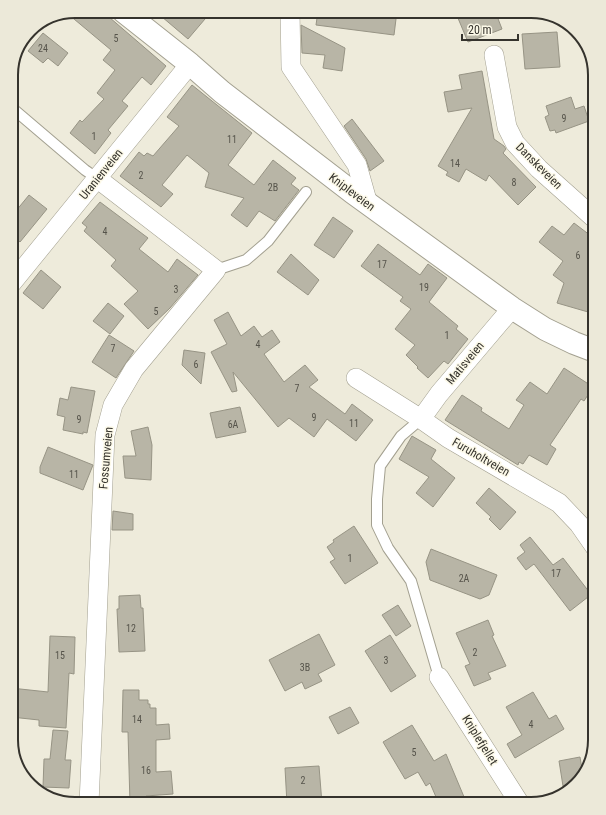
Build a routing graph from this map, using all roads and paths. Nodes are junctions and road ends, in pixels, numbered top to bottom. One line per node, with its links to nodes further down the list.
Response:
1 (132, 18): 4 (street, Knipleveien)
2 (290, 18): 8 (street)
3 (494, 55): 9 (street, Danskeveien)
4 (190, 64): 6 (street, Uranienveien); 8 (street, Knipleveien)
5 (18, 113): 6 (lane)
6 (98, 179): 10 (street); 11 (street, Uranienveien)
7 (306, 192): 10 (lane)
8 (368, 204): 12 (street, Knipleveien)
9 (588, 213)
10 (216, 270): 18 (street, Fossumveien)
11 (18, 276)
12 (512, 308): 13 (street, Knipleveien); 15 (street, Matisveien)
13 (588, 348)
14 (356, 378): 15 (street, Furuholtveien)
15 (421, 419): 16 (street, Furuholtveien); 17 (lane)
16 (588, 538)
17 (439, 677): 19 (street, Kniplefjellet)
18 (89, 797)
19 (516, 797)

